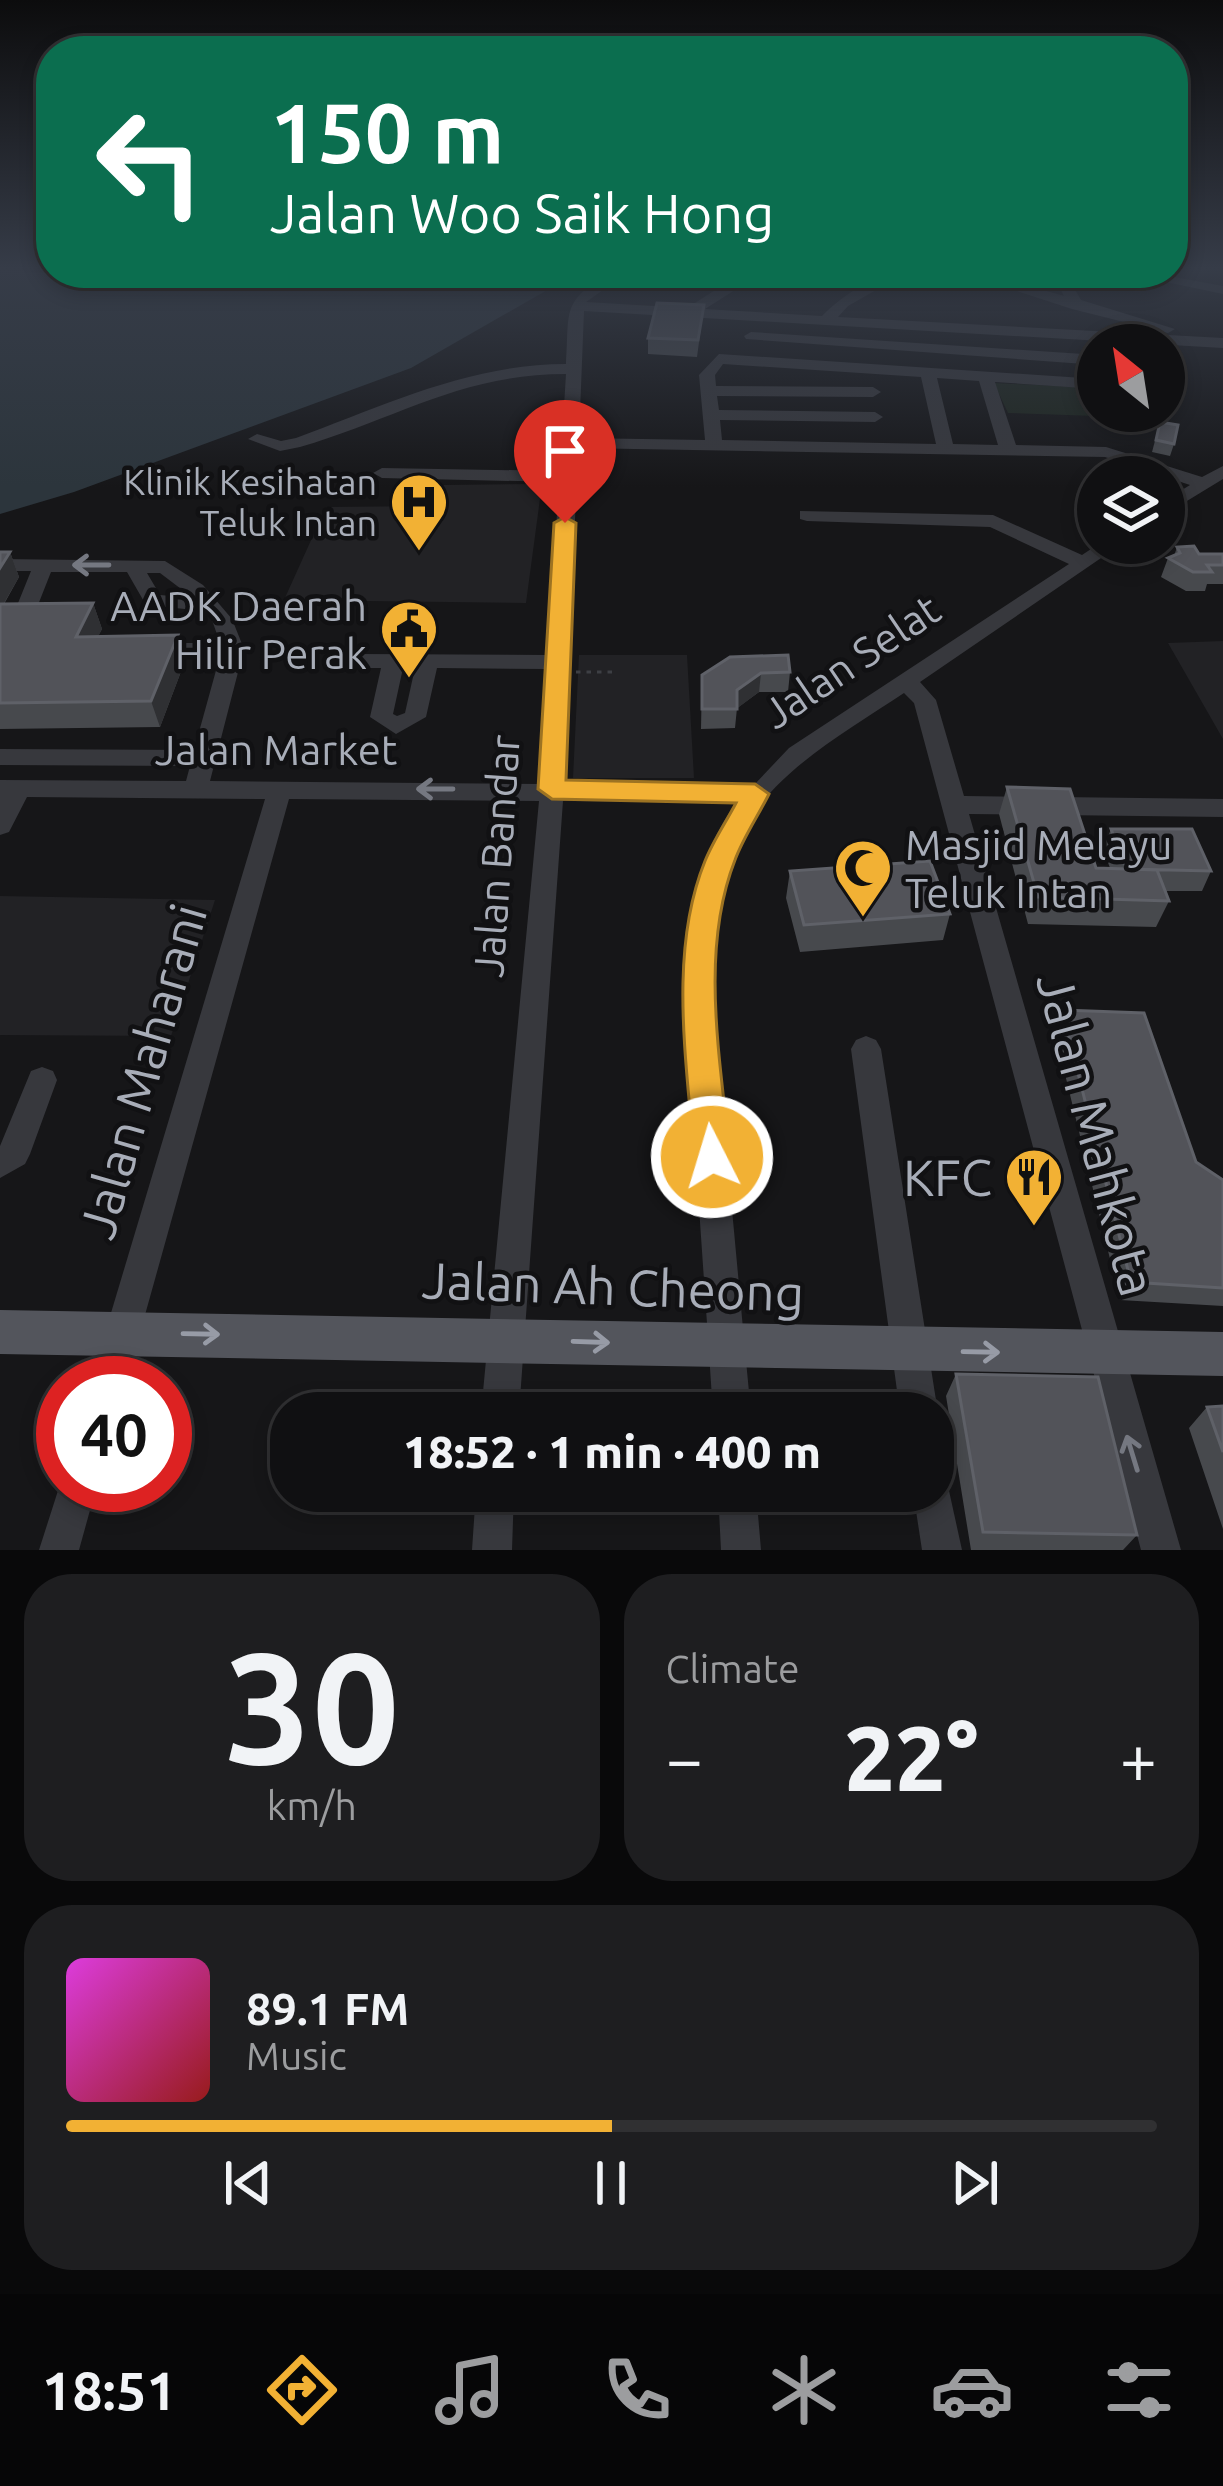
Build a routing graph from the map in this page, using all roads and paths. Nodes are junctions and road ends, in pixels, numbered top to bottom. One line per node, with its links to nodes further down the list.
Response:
1 (575, 342): 5 (street, Jalan Bandar)
2 (834, 342): 3 (street)
3 (869, 345): 4 (street); 6 (street)
4 (1077, 359)
5 (574, 369): 14 (street); 15 (street, Jalan Bandar)
6 (871, 370): 7 (street); 10 (street); 11 (street)
7 (928, 374): 8 (street); 17 (street)
8 (986, 378): 9 (street); 19 (street)
9 (1077, 384)
10 (709, 391): 11 (street); 12 (street)
11 (873, 392): 13 (street)
12 (711, 416): 13 (street); 16 (street)
13 (875, 417): 18 (street)
14 (257, 439)
15 (572, 443): 16 (street); 22 (street, Jalan Bandar)
16 (714, 446): 18 (street)
17 (945, 446): 18 (street); 19 (street)
18 (879, 447)
19 (1008, 448): 23 (street)
20 (1223, 471): 23 (street)
21 (382, 473): 22 (street)
22 (568, 477): 38 (street, Jalan Bandar)
23 (1203, 483): 24 (street)
24 (1185, 495)
25 (807, 514): 26 (street)
26 (1077, 560)
27 (1082, 564): 40 (street, Jalan Selat)
28 (44, 565): 29 (street, one-way to 28); 30 (street); 32 (street)
29 (133, 565): 31 (street); 31 (street)
30 (0, 566)
31 (210, 605): 33 (street)
32 (45, 619)
33 (233, 649): 34 (street); 42 (street)
34 (137, 650)
35 (357, 661): 36 (street)
36 (393, 662): 37 (street); 37 (street)
37 (427, 662): 38 (street)
38 (556, 667): 39 (path); 46 (street, Jalan Bandar)
39 (613, 672)
40 (906, 682): 47 (street, Jalan Selat); 48 (street, Jalan Mahkota)
41 (0, 757): 42 (street)
42 (206, 758): 43 (street)
43 (196, 787): 44 (street, Jalan Market); 45 (street, Jalan Market)
44 (9, 788): 50 (street)
45 (280, 789): 46 (street, Jalan Market, one-way to 45); 55 (street, Jalan Maharani)
46 (552, 789): 47 (street, Jalan Market); 56 (street, Jalan Bandar)
47 (755, 794): 57 (street, Jalan Selat)
48 (955, 806): 49 (street); 60 (street, Jalan Mahkota)
49 (1223, 808)
50 (0, 826)
51 (866, 1049): 58 (street)
52 (42, 1080): 53 (street)
53 (0, 1163)
54 (0, 1332): 55 (main road, Jalan Ah Cheong)
55 (122, 1333): 56 (main road, Jalan Ah Cheong, one-way to 56); 61 (street, Jalan Maharani)
56 (504, 1339): 57 (main road, Jalan Ah Cheong, one-way to 57); 62 (street, Jalan Bandar)
57 (728, 1347): 58 (main road, Jalan Ah Cheong); 63 (street, Jalan Selat)
58 (908, 1351): 60 (main road, Jalan Ah Cheong, one-way to 60); 64 (street)
59 (1223, 1354): 60 (main road, Jalan Ah Cheong)
60 (1103, 1355): 73 (street, Jalan Mahkota, one-way to 60)
61 (116, 1356)
62 (501, 1392)
63 (731, 1392)
64 (915, 1392)
65 (70, 1512): 69 (street)
66 (494, 1512): 70 (street)
67 (738, 1512): 71 (street)
68 (936, 1512): 72 (street)
69 (59, 1550)
70 (492, 1550)
71 (741, 1550)
72 (942, 1550)
73 (1161, 1550)

